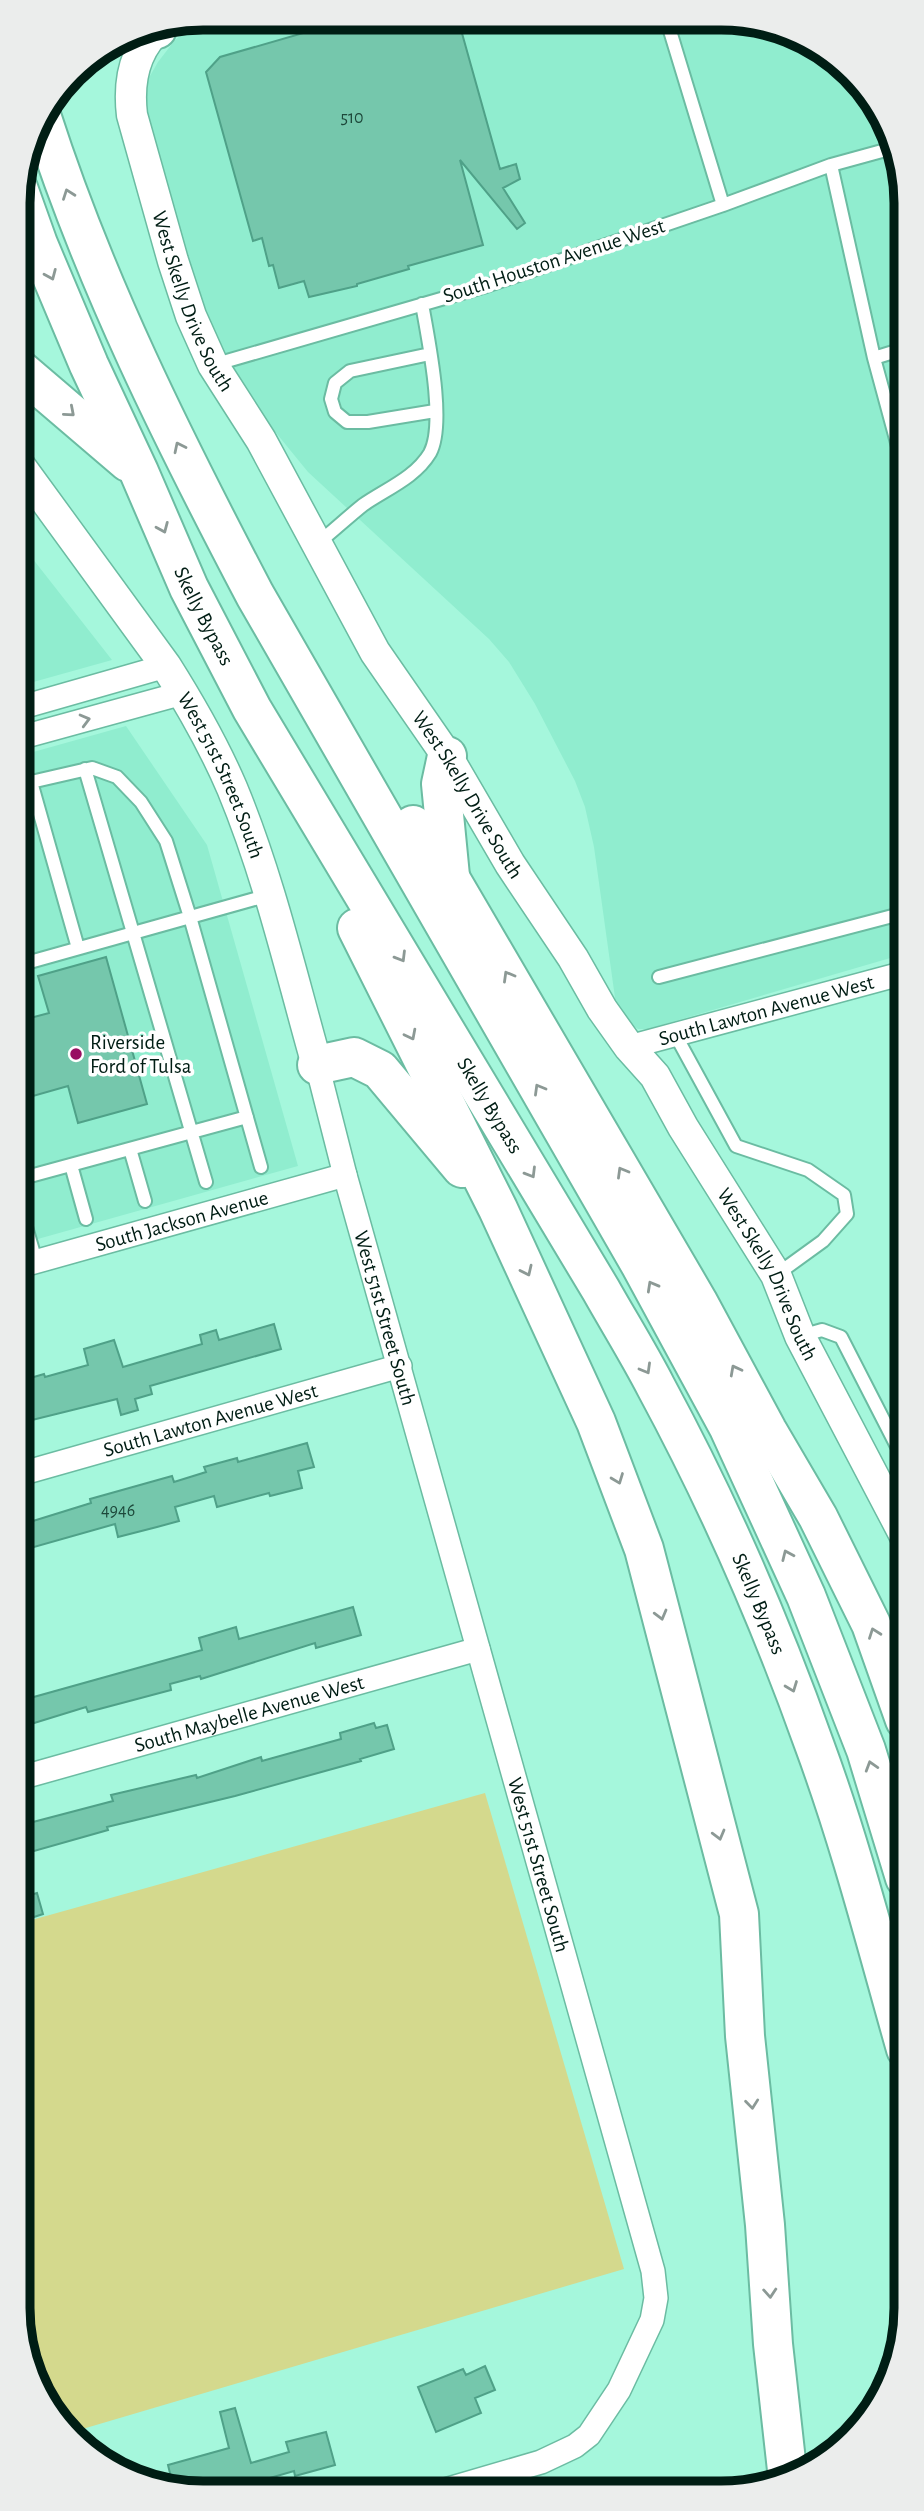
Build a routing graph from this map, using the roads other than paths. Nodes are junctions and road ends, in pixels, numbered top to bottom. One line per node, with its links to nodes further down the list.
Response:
1 (670, 30): 6 (lane)
2 (149, 38): 12 (street, West Skelly Drive South)
3 (46, 130): 19 (highway, one-way to 3)
4 (886, 150): 5 (lane, South Houston Avenue West)
5 (831, 165): 6 (lane, South Houston Avenue West); 11 (lane)
6 (723, 205): 8 (lane, South Houston Avenue West)
7 (30, 222): 16 (highway, Skelly Bypass, one-way to 16)
8 (422, 304): 10 (lane); 12 (lane, South Houston Avenue West)
9 (894, 352): 11 (lane)
10 (430, 354): 14 (lane); 14 (lane)
11 (874, 358): 15 (lane)
12 (213, 365): 18 (street, West Skelly Drive South)
13 (30, 378): 16 (highway, one-way to 16)
14 (435, 411): 18 (lane)
15 (894, 432)
16 (139, 472): 23 (highway, Skelly Bypass, one-way to 23)
17 (30, 479): 20 (street, West 51st Street South)
18 (318, 543): 25 (street, West Skelly Drive South)
19 (255, 595): 27 (highway); 60 (highway, one-way to 19)
20 (166, 666): 21 (street, West 51st Street South); 22 (street)
21 (183, 693): 24 (street, one-way to 21); 28 (street, West 51st Street South)
22 (30, 705)
23 (253, 709): 48 (highway, one-way to 48); 61 (highway, Skelly Bypass, one-way to 61)
24 (30, 735)
25 (447, 757): 27 (highway); 37 (street, West Skelly Drive South)
26 (85, 769): 30 (lane); 31 (lane); 32 (lane)
27 (450, 878): 58 (highway, one-way to 27)
28 (269, 895): 30 (lane); 38 (street, West 51st Street South)
29 (894, 916): 35 (lane)
30 (190, 917): 31 (lane); 39 (lane)
31 (133, 933): 32 (lane); 40 (lane)
32 (78, 948): 33 (lane)
33 (30, 962)
34 (894, 976): 36 (street, South Lawton Avenue West)
35 (659, 977)
36 (676, 1035): 37 (street, South Lawton Avenue West); 51 (lane)
37 (629, 1047): 51 (street, West Skelly Drive South)
38 (317, 1065): 44 (street, West 51st Street South); 48 (highway)
39 (247, 1117): 40 (lane); 43 (lane)
40 (192, 1132): 41 (lane); 46 (lane)
41 (130, 1149): 42 (lane); 47 (lane)
42 (71, 1165): 45 (lane); 49 (lane)
43 (261, 1167)
44 (345, 1175): 50 (street, South Jackson Avenue); 53 (street, West 51st Street South)
45 (30, 1176)
46 (206, 1182)
47 (145, 1201)
48 (498, 1209): 62 (highway, one-way to 62)
49 (86, 1219)
50 (30, 1263)
51 (776, 1275): 52 (street, West Skelly Drive South)
52 (800, 1336): 54 (lane); 56 (street, West Skelly Drive South)
53 (400, 1366): 55 (street, South Lawton Avenue West); 57 (street, West 51st Street South)
54 (894, 1441)
55 (30, 1471)
56 (894, 1497)
57 (478, 1649): 59 (street, South Maybelle Avenue West); 63 (street, West 51st Street South)
58 (894, 1688)
59 (30, 1775)
60 (894, 1842)
61 (894, 2006)
62 (787, 2468)
63 (476, 2481)

